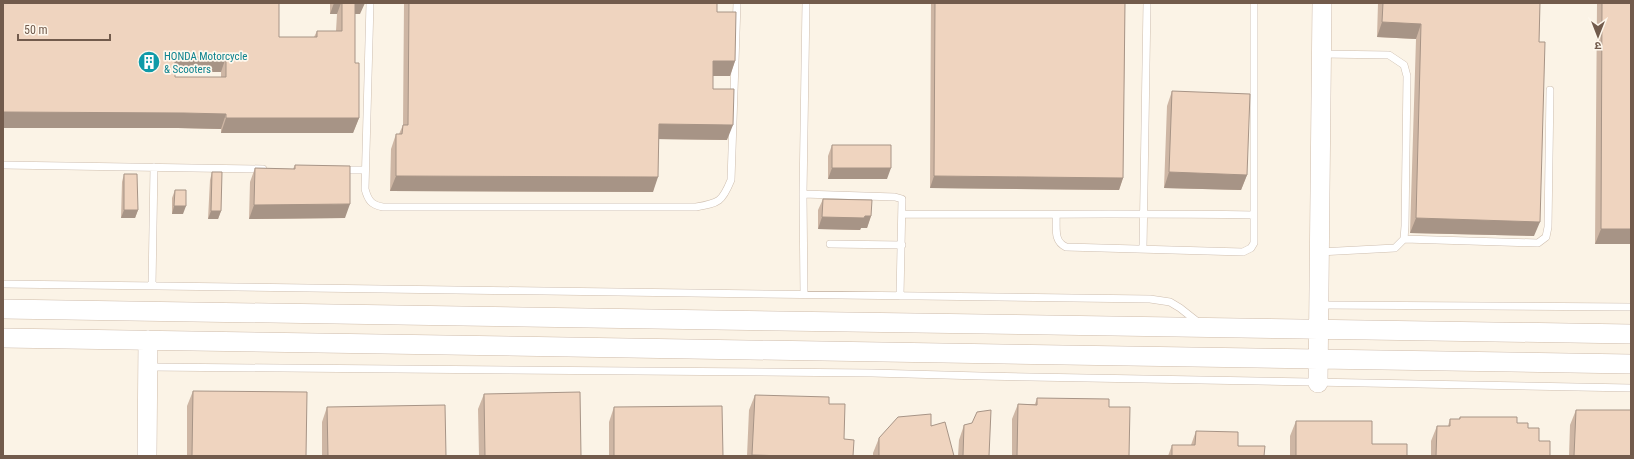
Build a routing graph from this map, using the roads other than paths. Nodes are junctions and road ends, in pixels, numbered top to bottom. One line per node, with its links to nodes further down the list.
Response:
1 (370, 3): 13 (lane)
2 (737, 3): 13 (lane)
3 (806, 3): 14 (lane)
4 (1147, 3): 15 (lane)
5 (1254, 3): 18 (lane)
6 (1322, 3): 7 (street)
7 (1321, 54): 19 (lane); 23 (street)
8 (1550, 90): 19 (lane)
9 (3, 165): 10 (lane)
10 (154, 167): 11 (lane); 25 (lane)
11 (271, 169)
12 (334, 170): 13 (lane)
13 (365, 170)
14 (803, 194): 16 (lane); 26 (lane)
15 (1143, 213): 17 (lane); 18 (lane); 22 (lane)
16 (902, 214): 17 (lane); 21 (lane)
17 (1056, 215): 22 (lane)
18 (1254, 215): 22 (lane)
19 (1404, 239): 23 (lane)
20 (830, 244): 21 (lane)
21 (902, 245): 27 (lane)
22 (1143, 249)
23 (1319, 252): 28 (street)
24 (3, 284): 25 (lane)
25 (152, 286): 26 (lane)
26 (804, 294): 27 (lane)
27 (900, 296): 31 (lane)
28 (1318, 305): 29 (lane); 32 (street)
29 (1631, 307)
30 (3, 309): 31 (street)
31 (1205, 328): 32 (street)
32 (1318, 330): 33 (street); 36 (street)
33 (1631, 334)
34 (3, 338): 35 (street)
35 (148, 340): 36 (street); 38 (street)
36 (1318, 359): 37 (street); 39 (street)
37 (1631, 364)
38 (148, 367): 39 (lane); 41 (street)
39 (1318, 383): 40 (lane)
40 (1631, 388)
41 (147, 456)

